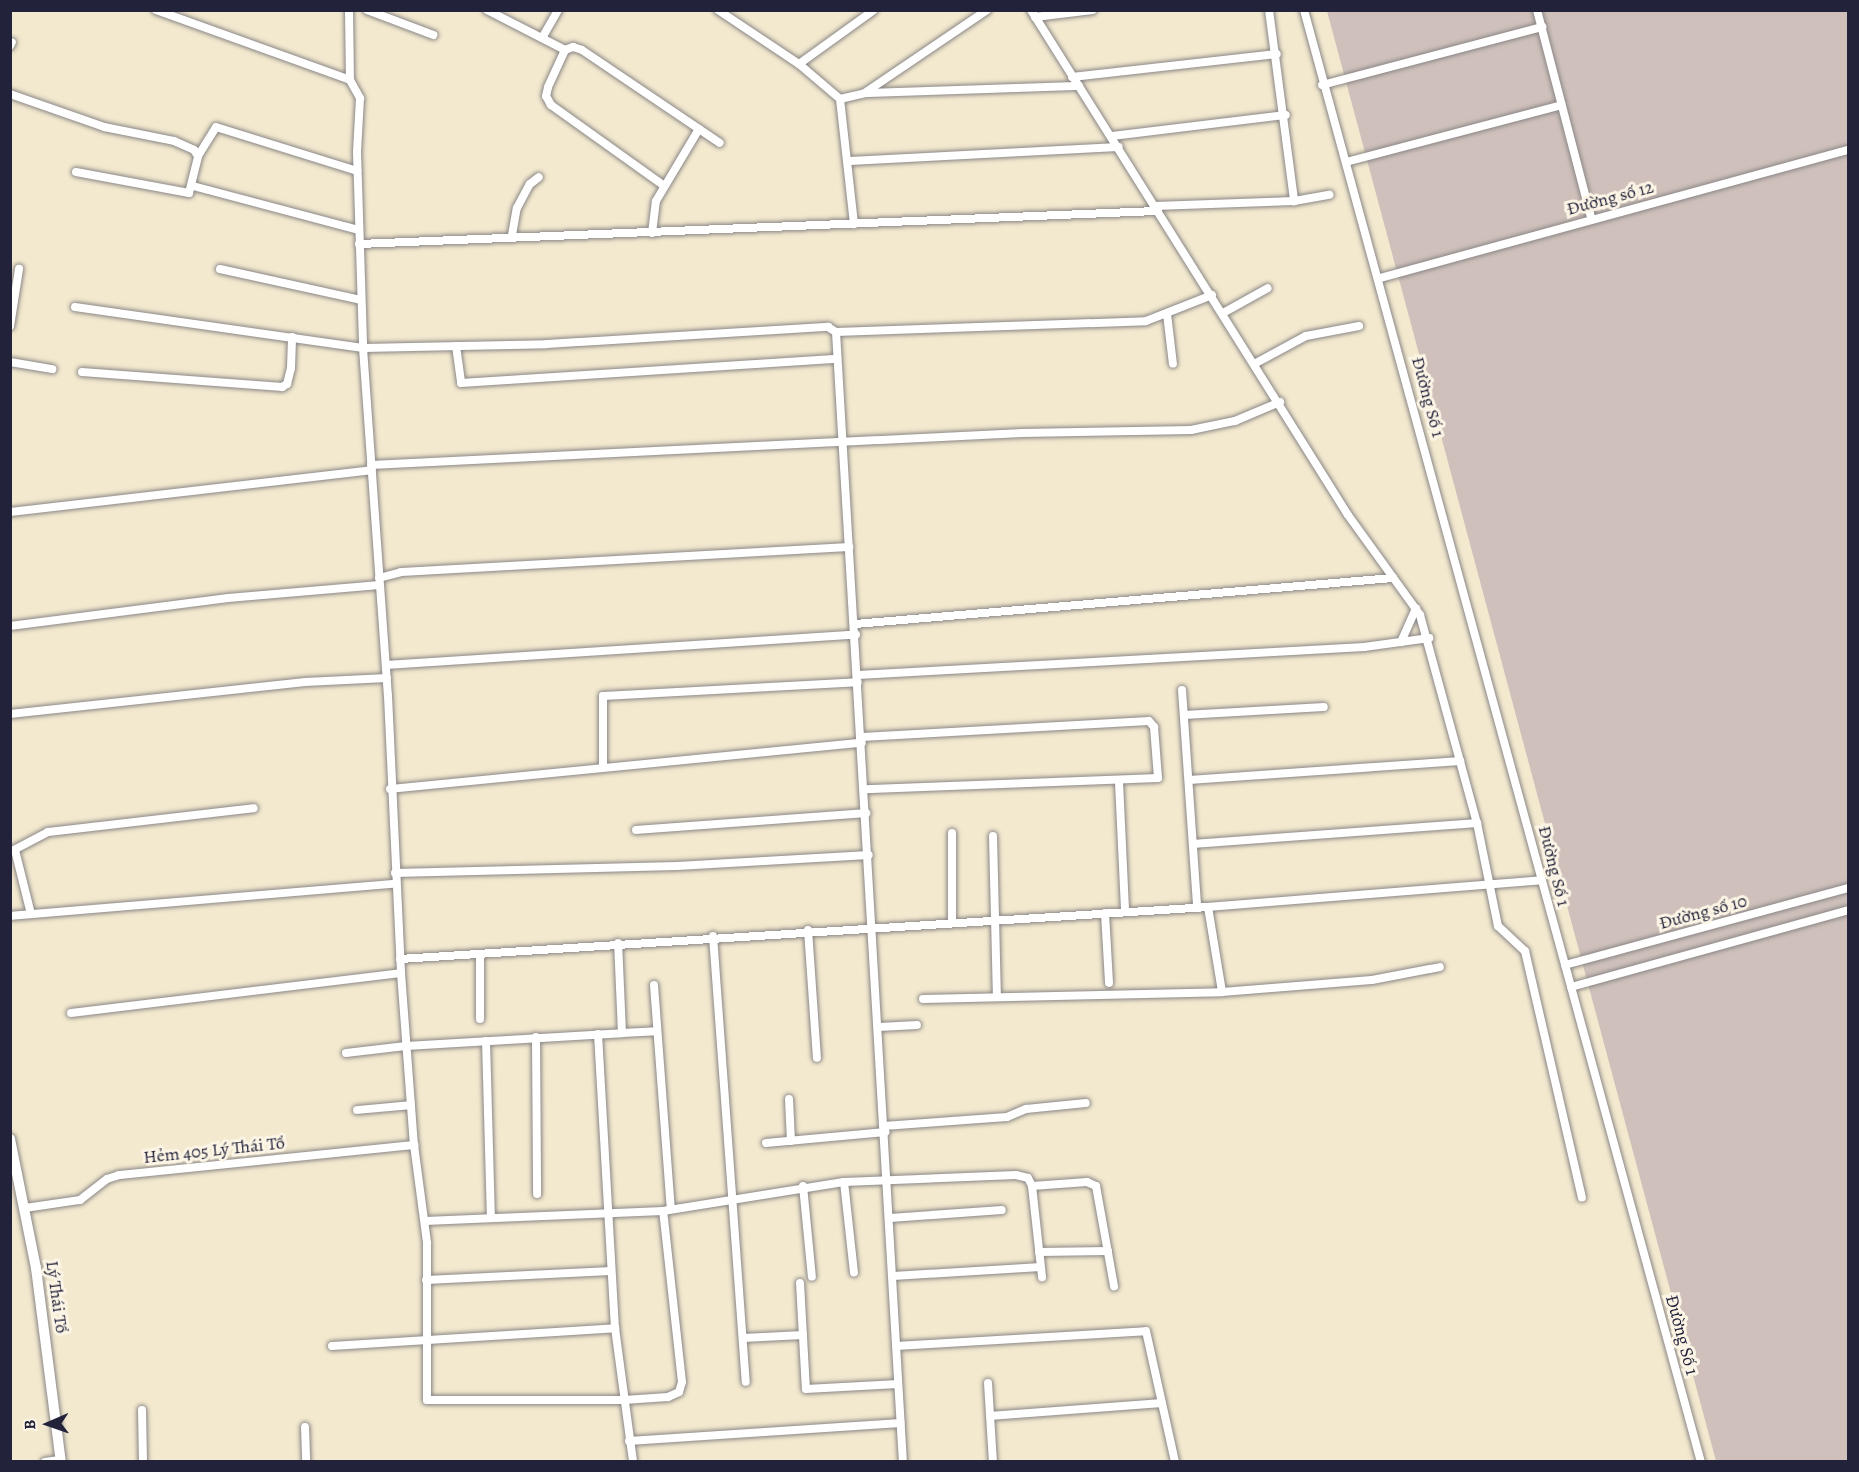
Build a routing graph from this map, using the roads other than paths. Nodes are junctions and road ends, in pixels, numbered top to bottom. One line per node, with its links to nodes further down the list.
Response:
1 (156, 10): 21 (street)
2 (349, 10): 21 (street)
3 (367, 10): 15 (street)
4 (487, 10): 16 (street)
5 (558, 10): 16 (street)
6 (718, 10): 19 (street)
7 (874, 10): 19 (street)
8 (987, 10): 24 (street)
9 (1093, 10): 13 (street)
10 (1269, 10): 18 (street)
11 (1304, 10): 22 (street, Đường Số 1)
12 (1537, 10): 14 (street)
13 (1033, 14): 20 (street)
14 (1542, 27): 22 (street); 27 (street)
15 (433, 35)
16 (542, 38): 17 (street)
17 (565, 50): 29 (street); 40 (street)
18 (1277, 54): 20 (street); 28 (street)
19 (799, 64): 26 (street)
20 (1072, 77): 23 (street)
21 (351, 80): 37 (street)
22 (1322, 85): 36 (street, Đường Số 1)
23 (1078, 86): 24 (street); 30 (street)
24 (866, 93): 26 (street)
25 (10, 94): 34 (street)
26 (840, 99): 35 (street)
27 (1562, 105): 36 (street); 45 (street)
28 (1286, 115): 30 (street); 43 (street)
29 (699, 129): 31 (street); 40 (street)
30 (1112, 136): 32 (street)
31 (720, 143)
32 (1119, 147): 35 (street); 44 (street)
33 (1848, 150): 45 (street, Đường số 12)
34 (198, 156): 37 (street); 41 (street)
35 (849, 161): 46 (street)
36 (1346, 162): 53 (street, Đường Số 1)
37 (357, 171): 47 (street)
38 (76, 172): 41 (street)
39 (539, 177): 49 (street)
40 (663, 185): 48 (street)
41 (193, 186): 47 (street)
42 (1329, 195): 43 (street)
43 (1294, 201): 44 (street)
44 (1156, 208): 46 (street); 55 (street)
45 (1591, 218): 53 (street, Đường số 12)
46 (854, 224): 48 (street)
47 (358, 230): 50 (street)
48 (652, 233): 49 (street)
49 (512, 235): 50 (street)
50 (358, 244): 56 (street)
51 (19, 269): 60 (street)
52 (220, 269): 56 (street)
53 (1380, 278): 109 (street, Đường Số 1)
54 (1268, 288): 58 (street)
55 (1212, 295): 58 (street); 59 (street)
56 (361, 300): 65 (street)
57 (75, 307): 63 (street)
58 (1223, 313): 68 (street)
59 (1167, 314): 62 (street); 69 (street)
60 (10, 326)
61 (1359, 326): 68 (street)
62 (836, 332): 64 (street); 66 (street)
63 (292, 337): 65 (street); 71 (street)
64 (456, 346): 65 (street); 66 (street)
65 (363, 348): 74 (street)
66 (837, 359): 73 (street)
67 (10, 362): 70 (street)
68 (1256, 363): 72 (street)
69 (1173, 364)
70 (52, 369)
71 (82, 372)
72 (1280, 402): 73 (street); 77 (street)
73 (843, 443): 74 (street); 76 (street)
74 (371, 468): 75 (street); 78 (street)
75 (10, 512)
76 (849, 548): 78 (street); 80 (street)
77 (1393, 578): 79 (street); 80 (street)
78 (379, 581): 81 (street); 85 (street)
79 (1416, 608): 83 (street); 84 (street)
80 (855, 624): 82 (street)
81 (10, 626)
82 (855, 635): 85 (street); 87 (street)
83 (1429, 638): 84 (street); 93 (street)
84 (1401, 642): 87 (street)
85 (386, 665): 86 (street)
86 (387, 678): 90 (street); 97 (street)
87 (858, 678): 92 (street); 94 (street)
88 (1182, 690): 91 (street)
89 (1324, 707): 91 (street)
90 (10, 714)
91 (1184, 715): 95 (street)
92 (862, 740): 94 (street); 96 (street); 98 (street)
93 (1460, 761): 95 (street); 101 (street)
94 (603, 765): 97 (street)
95 (1188, 780): 105 (street)
96 (1119, 782): 98 (street); 116 (street)
97 (390, 789): 108 (street)
98 (865, 789): 100 (street)
99 (254, 808): 106 (street)
100 (866, 813): 102 (street); 107 (street)
101 (1477, 823): 105 (street); 111 (street)
102 (636, 830)
103 (952, 833): 121 (street)
104 (993, 836): 120 (street)
105 (1193, 844): 114 (street)
106 (13, 851): 118 (street)
107 (869, 855): 108 (street); 122 (street)
108 (395, 873): 110 (street)
109 (1541, 880): 111 (street); 128 (street, Đường Số 1)
110 (395, 884): 118 (street); 127 (street)
111 (1492, 885): 113 (street); 163 (street)
112 (1848, 888): 128 (street, Đường số 10)
113 (1209, 906): 114 (street); 134 (street)
114 (1197, 907): 116 (street)
115 (1848, 910): 133 (street, Đường số 10)
116 (1125, 911): 117 (street)
117 (1105, 913): 120 (street); 131 (street)
118 (31, 914): 119 (street)
119 (10, 916)
120 (994, 919): 121 (street); 135 (street)
121 (952, 921): 122 (street)
122 (873, 926): 123 (street); 140 (street)
123 (808, 930): 124 (street); 148 (street)
124 (713, 936): 125 (street); 164 (street)
125 (618, 943): 126 (street); 142 (street)
126 (480, 956): 127 (street); 138 (street)
127 (400, 959): 130 (street)
128 (1565, 965): 133 (street, Đường Số 1)
129 (1440, 967): 134 (street)
130 (401, 973): 137 (street); 146 (street)
131 (1109, 983)
132 (654, 986): 141 (street)
133 (1571, 987): 207 (street, Đường Số 1)
134 (1222, 992): 135 (street)
135 (998, 998): 136 (street)
136 (923, 999)
137 (71, 1013)
138 (480, 1019)
139 (916, 1025): 140 (street)
140 (879, 1027): 153 (street)
141 (656, 1031): 142 (street); 166 (street)
142 (622, 1033): 143 (street)
143 (598, 1034): 144 (street); 168 (street)
144 (536, 1037): 145 (street); 162 (street)
145 (486, 1041): 146 (street); 169 (street)
146 (406, 1046): 147 (street); 151 (street)
147 (346, 1053)
148 (817, 1058)
149 (789, 1099): 155 (street)
150 (1086, 1103): 153 (street)
151 (411, 1105): 152 (street); 157 (street)
152 (357, 1110)
153 (884, 1129): 155 (street); 158 (street)
154 (10, 1139): 165 (main road, Lý Thái Tổ)
155 (791, 1141): 156 (street)
156 (766, 1143)
157 (414, 1145): 165 (street, Hẻm 405 Lý Thái Tổ); 171 (street)
158 (887, 1180): 159 (street); 161 (street); 170 (street)
159 (844, 1182): 160 (street); 176 (street)
160 (803, 1186): 164 (street); 178 (street)
161 (1032, 1186): 172 (street); 173 (street)
162 (537, 1194)
163 (1582, 1197)
164 (733, 1201): 166 (street); 185 (street)
165 (25, 1208): 200 (main road, Lý Thái Tổ)
166 (667, 1210): 168 (street); 192 (street)
167 (1002, 1210): 170 (street)
168 (608, 1212): 169 (street); 175 (street)
169 (491, 1216): 171 (street)
170 (890, 1218): 177 (street)
171 (425, 1221): 180 (street)
172 (1108, 1251): 173 (street); 182 (street)
173 (1039, 1252): 174 (street)
174 (1041, 1267): 177 (street); 179 (street)
175 (611, 1270): 180 (street); 183 (street)
176 (854, 1272)
177 (893, 1276): 188 (street)
178 (812, 1277)
179 (1042, 1277)
180 (426, 1280): 186 (street)
181 (800, 1283): 184 (street)
182 (1114, 1286)
183 (615, 1328): 186 (street); 192 (street)
184 (803, 1335): 185 (street); 191 (street)
185 (743, 1338): 189 (street)
186 (425, 1339): 187 (street); 192 (street)
187 (332, 1346)
188 (896, 1346): 191 (street); 193 (street)
189 (746, 1382)
190 (988, 1383): 195 (street)
191 (898, 1384): 196 (street)
192 (624, 1400): 198 (street)
193 (1162, 1403): 195 (street); 206 (street)
194 (141, 1410): 201 (street)
195 (990, 1416): 205 (street)
196 (900, 1423): 198 (street); 204 (street)
197 (305, 1427): 202 (street)
198 (630, 1441): 203 (street)
199 (45, 1461): 200 (street)
200 (61, 1461)
201 (143, 1461)
202 (306, 1461)
203 (633, 1461)
204 (903, 1461)
205 (993, 1461)
206 (1175, 1461)
207 (1701, 1461)

